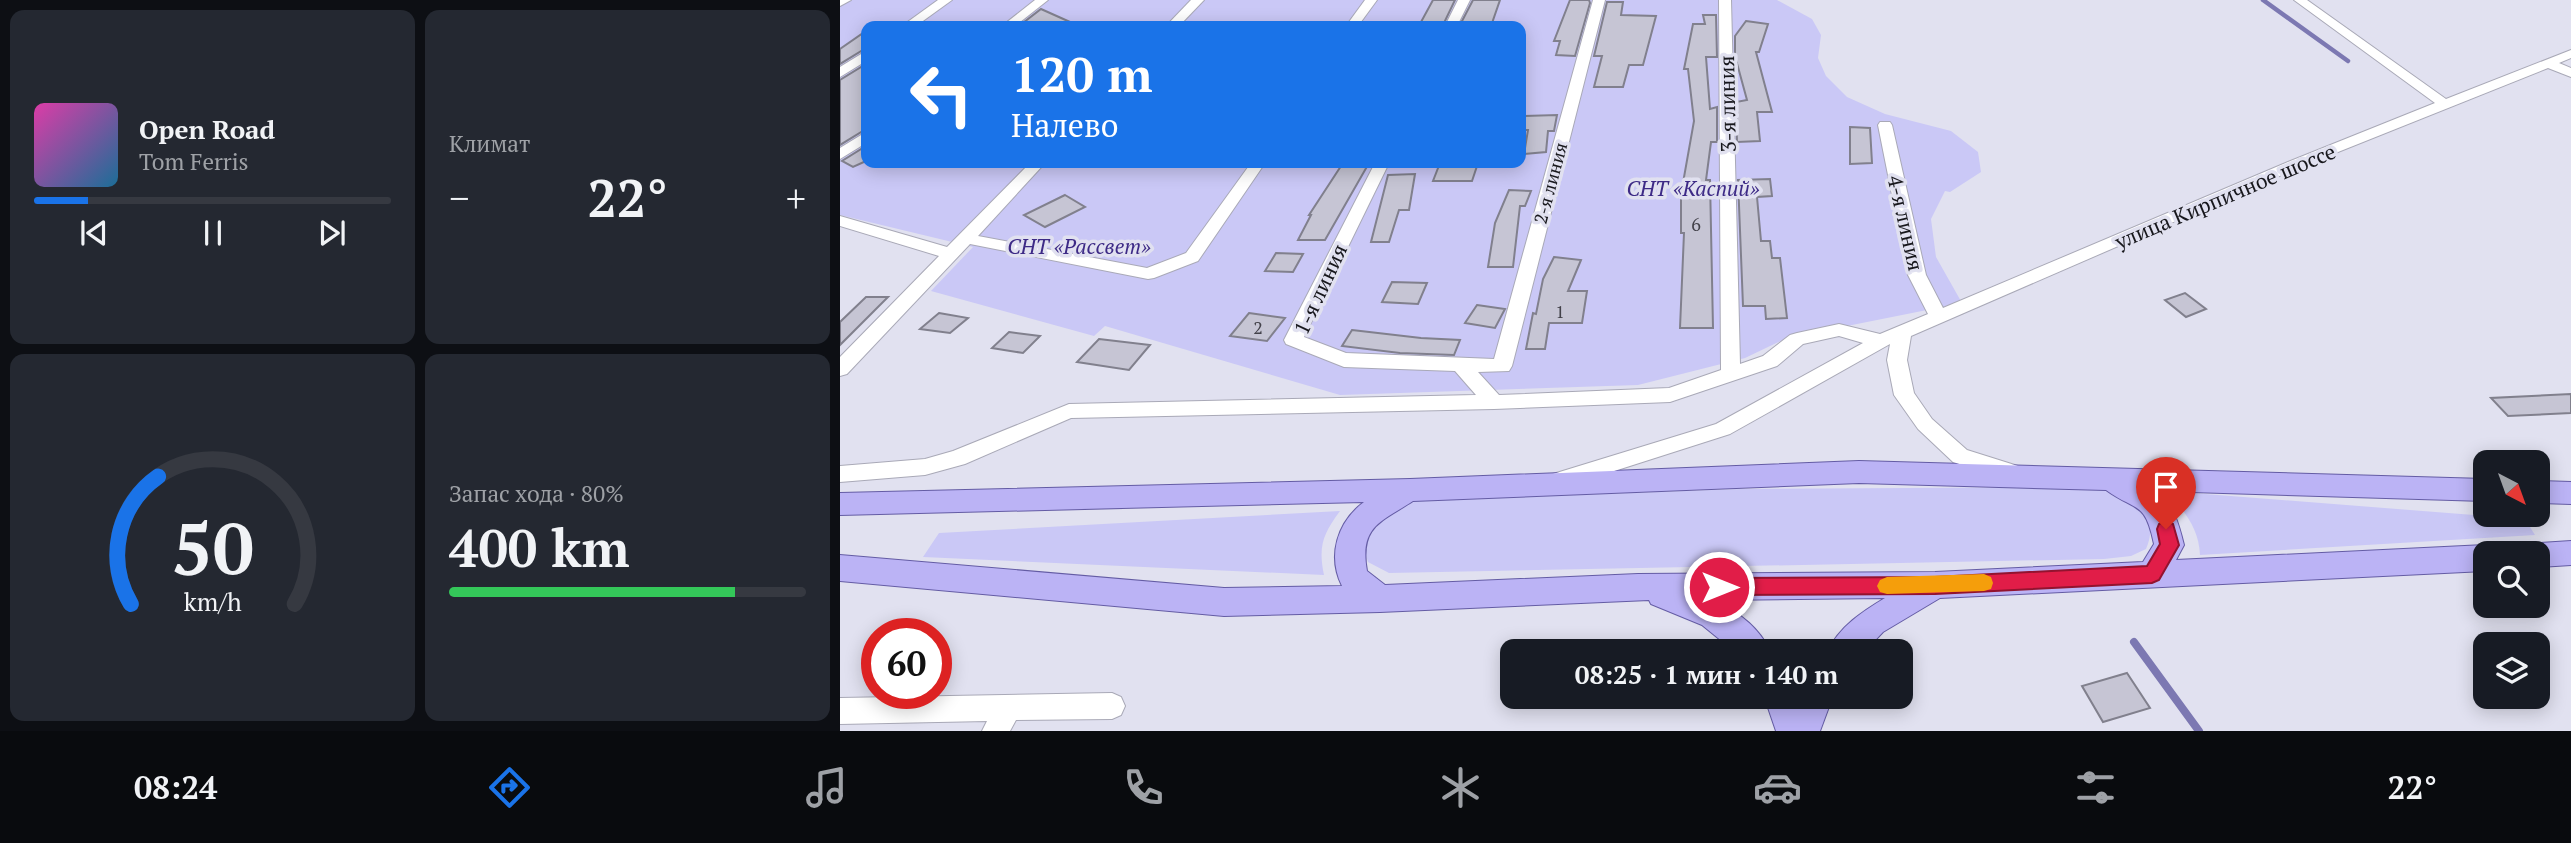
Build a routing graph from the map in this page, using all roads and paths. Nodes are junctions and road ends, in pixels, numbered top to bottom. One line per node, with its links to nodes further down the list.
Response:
1 (845, 0): 10 (street)
2 (946, 0): 11 (street)
3 (1042, 0): 12 (street)
4 (1198, 0): 13 (street)
5 (1371, 0): 14 (street)
6 (1464, 0): 15 (street)
7 (1599, 0): 35 (street, 2-я линия)
8 (1725, 0): 37 (street, 3-я линия)
9 (2300, 0): 21 (street)
10 (840, 3)
11 (915, 21)
12 (1015, 21)
13 (1177, 21)
14 (1356, 21)
15 (1454, 21)
16 (2571, 54): 18 (street, улица Кирпичное шоссе)
17 (861, 58): 19 (street)
18 (2548, 63): 20 (street); 21 (street, улица Кирпичное шоссе)
19 (840, 73)
20 (2571, 73)
21 (2446, 105): 31 (street, улица Кирпичное шоссе)
22 (1885, 125): 31 (street, 4-я линия)
23 (861, 140): 24 (street)
24 (840, 155)
25 (1033, 168): 29 (street)
26 (1254, 168): 29 (street)
27 (1379, 168): 34 (street, 1-я линия)
28 (840, 221): 30 (street)
29 (964, 238): 30 (street)
30 (949, 253): 36 (street)
31 (1938, 317): 32 (street, улица Кирпичное шоссе)
32 (1902, 332): 33 (street, улица Кирпичное шоссе); 40 (street)
33 (1881, 341): 37 (street); 42 (street)
34 (1460, 365): 35 (street, 1-я линия); 38 (street)
35 (1502, 366)
36 (840, 369)
37 (1731, 376): 38 (street)
38 (1494, 402): 39 (street)
39 (840, 474)
40 (2028, 477): 41 (main road); 42 (main road)
41 (2105, 479): 44 (main road); 52 (main road)
42 (1544, 485): 43 (main road)
43 (1410, 490): 47 (main road); 55 (main road)
44 (2473, 490)
45 (2550, 492): 46 (main road)
46 (2571, 493)
47 (840, 504)
48 (2571, 553): 49 (main road)
49 (2550, 554)
50 (2473, 559): 52 (main road)
51 (840, 568): 55 (main road)
52 (2152, 574): 53 (main road)
53 (1935, 585): 54 (main road); 57 (main road)
54 (1638, 587): 55 (main road); 56 (main road)
55 (1380, 599)
56 (1745, 639)
57 (1856, 639)
58 (1112, 706): 62 (street)
59 (1785, 709): 63 (main road)
60 (1811, 709): 64 (main road)
61 (840, 711): 62 (street)
62 (1002, 720)
63 (1793, 731)
64 (1803, 731)

